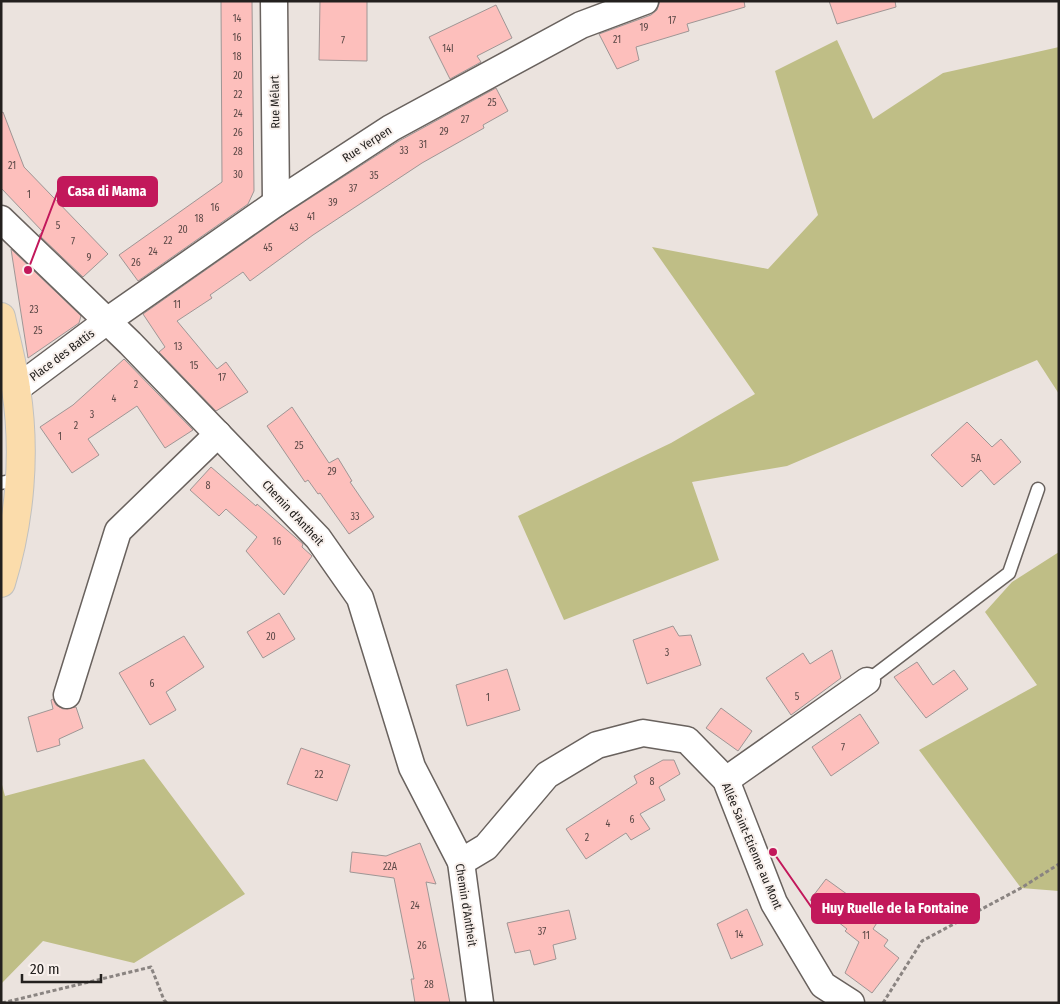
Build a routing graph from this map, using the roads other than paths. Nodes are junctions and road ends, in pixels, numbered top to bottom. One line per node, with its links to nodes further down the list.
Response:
1 (274, 1): 3 (street, Rue Mélart)
2 (645, 1): 3 (street, Rue Yerpen)
3 (276, 203): 6 (street, Rue Yerpen)
4 (1, 219): 6 (street, Chemin d'Antheit)
5 (1, 317): 7 (main road)
6 (108, 321): 7 (street, Place des Battis); 8 (street, Chemin d'Antheit)
7 (16, 389): 9 (main road)
8 (218, 434): 13 (street); 15 (street, Chemin d'Antheit)
9 (11, 481): 11 (main road)
10 (1038, 489): 12 (lane)
11 (1, 583)
12 (867, 681): 14 (street)
13 (66, 695)
14 (726, 780): 15 (street, Allée Saint-Etienne au Mont); 17 (street, Allée Saint-Etienne au Mont)
15 (461, 862): 16 (street, Chemin d'Antheit)
16 (480, 1003)
17 (851, 1003)

